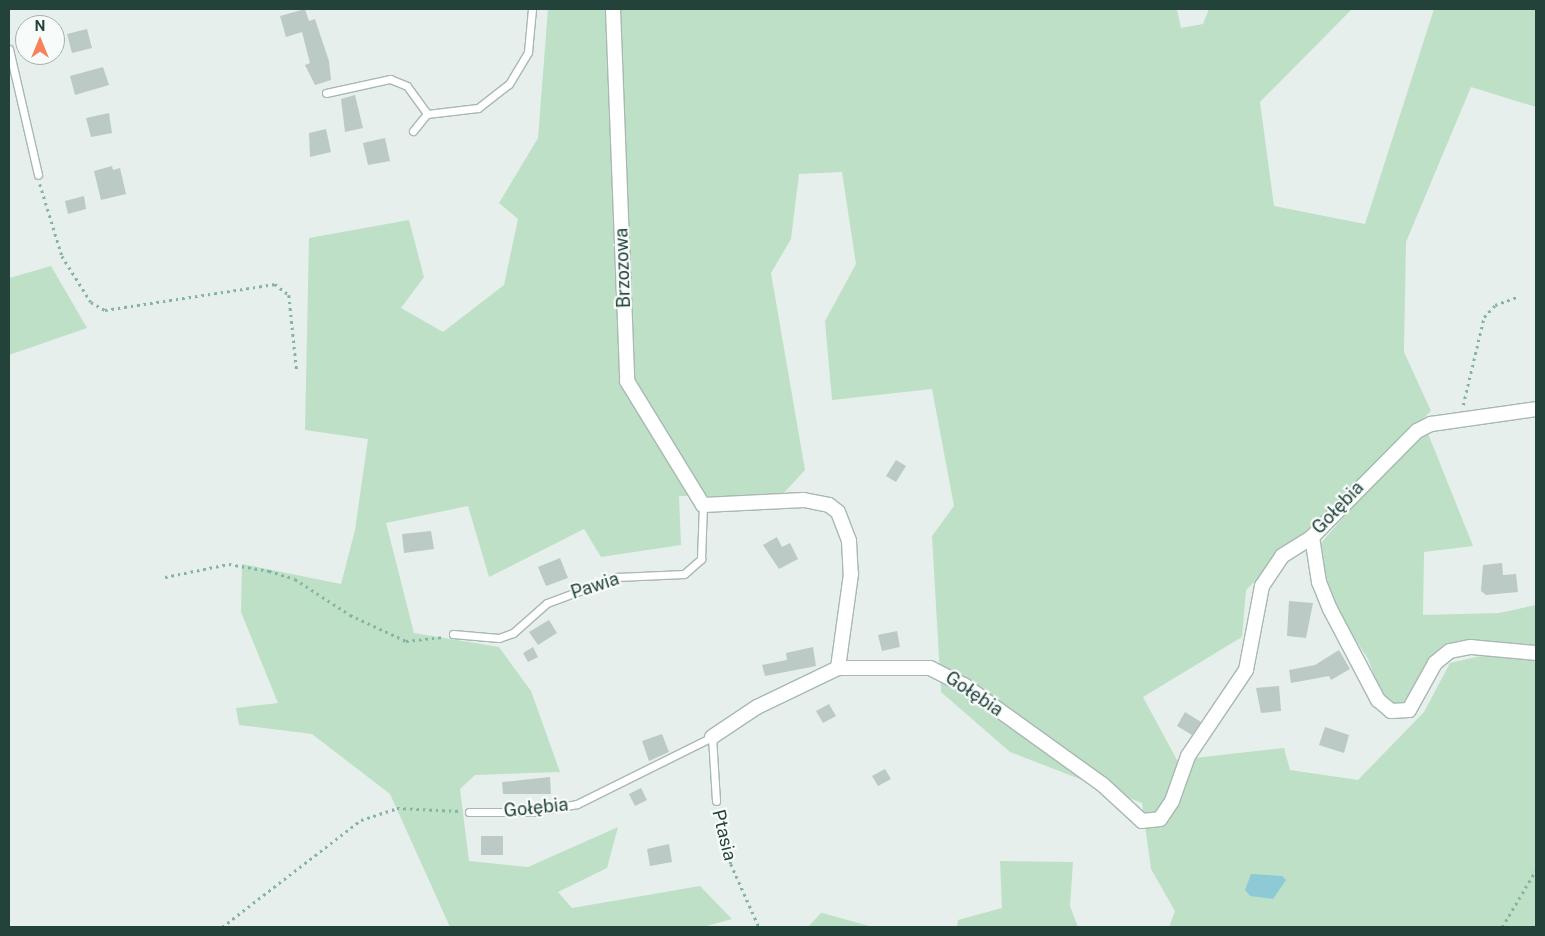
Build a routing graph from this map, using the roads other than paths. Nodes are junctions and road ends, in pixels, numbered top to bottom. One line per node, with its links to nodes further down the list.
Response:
1 (532, 9): 5 (lane)
2 (613, 9): 9 (street, Brzozowa)
3 (9, 49): 7 (lane)
4 (326, 93): 5 (lane)
5 (427, 114): 6 (lane)
6 (413, 131)
7 (38, 175)
8 (1536, 409): 10 (street, Gołębia)
9 (703, 505): 11 (lane, Pawia); 13 (street)
10 (1312, 537): 12 (street); 13 (street, Gołębia)
11 (453, 634)
12 (1536, 653)
13 (838, 668): 14 (street, Gołębia)
14 (712, 737): 15 (lane, Ptasia); 16 (lane, Gołębia)
15 (716, 801)
16 (469, 812)

